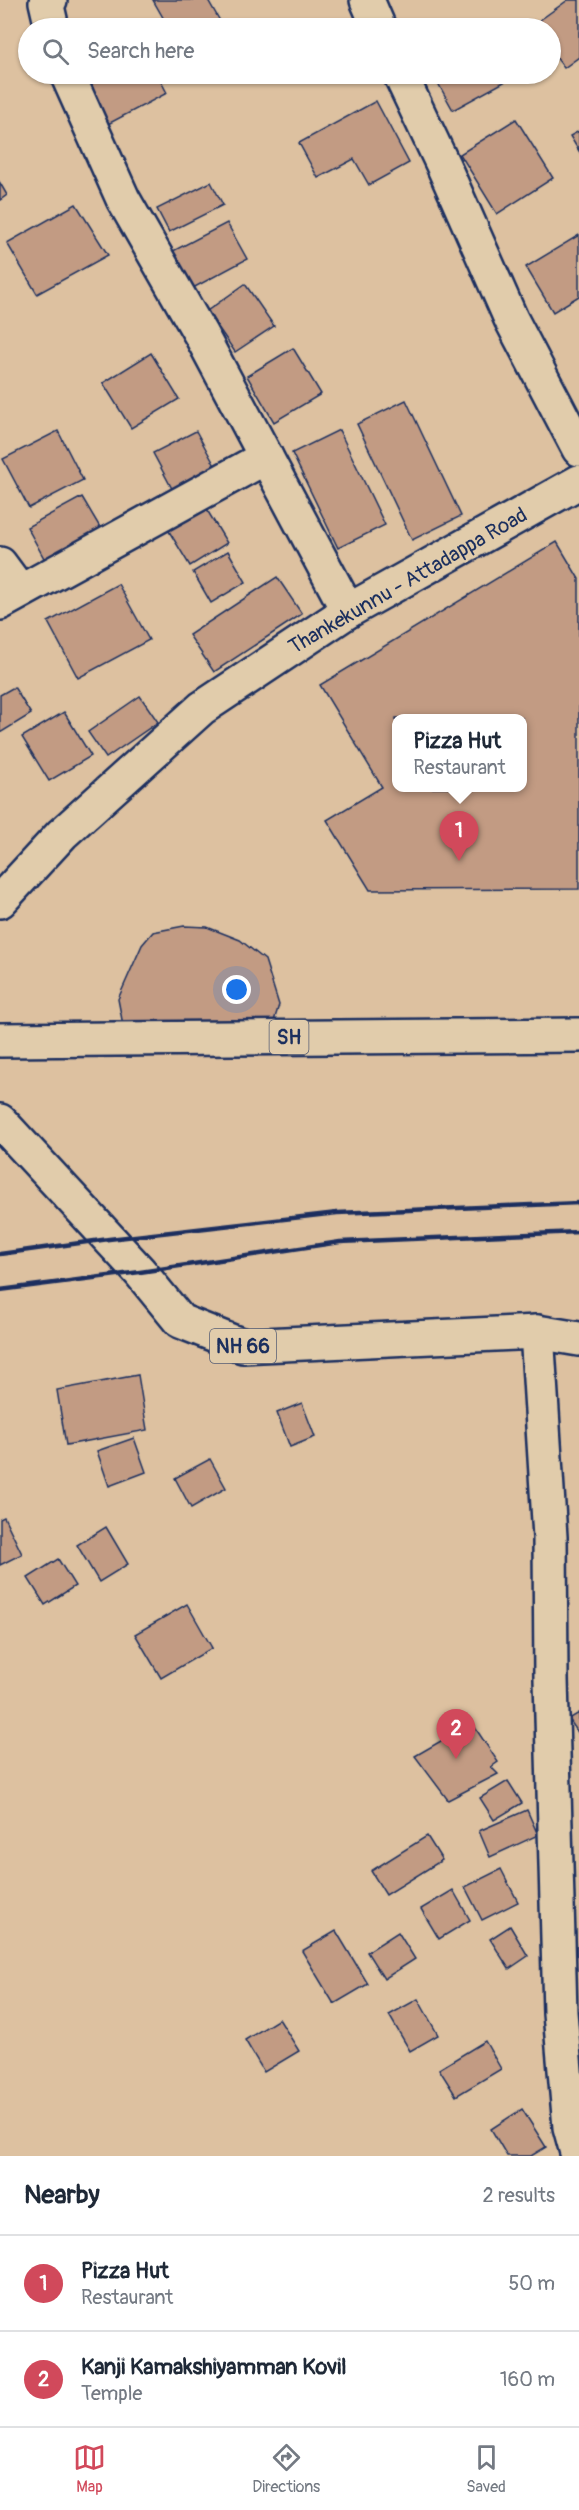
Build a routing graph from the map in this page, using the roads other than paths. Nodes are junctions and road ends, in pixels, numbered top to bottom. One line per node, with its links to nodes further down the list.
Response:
1 (50, 0): 3 (main road)
2 (367, 0): 4 (main road)
3 (50, 18)
4 (375, 18)
5 (71, 84): 8 (main road)
6 (405, 84): 7 (main road)
7 (579, 449)
8 (266, 457): 11 (main road); 12 (main road)
9 (579, 482): 12 (main road, Thankekunnu - Attadappa Road)
10 (0, 564): 11 (main road)
11 (10, 597)
12 (348, 611): 13 (main road, Thankekunnu - Attadappa Road)
13 (0, 901)
14 (579, 1035): 15 (main road, SH)
15 (0, 1040)
16 (0, 1121): 17 (main road, NH 66 / NH 66)
17 (537, 1332): 18 (main road, NH 66 / NH 66); 19 (main road)
18 (579, 1339)
19 (578, 2156)

